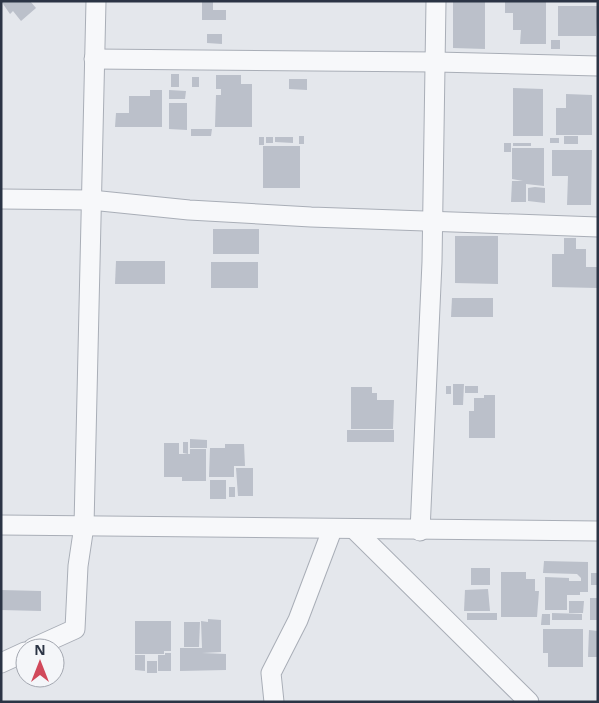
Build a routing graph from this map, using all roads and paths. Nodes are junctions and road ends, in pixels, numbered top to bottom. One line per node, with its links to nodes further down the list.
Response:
1 (96, 1): 3 (street)
2 (436, 1): 4 (street)
3 (94, 59): 4 (street); 7 (street)
4 (436, 62): 5 (street); 8 (street)
5 (598, 66)
6 (1, 199): 7 (street)
7 (91, 200): 8 (street); 11 (street)
8 (433, 220): 9 (street); 14 (street)
9 (598, 227)
10 (1, 526): 11 (street)
11 (84, 526): 12 (street); 16 (street)
12 (332, 530): 13 (street); 19 (street)
13 (356, 530): 14 (street); 20 (street)
14 (420, 531): 15 (street)
15 (598, 531)
16 (55, 638)
17 (15, 657): 18 (street)
18 (1, 663)
19 (274, 702)
20 (529, 702)

